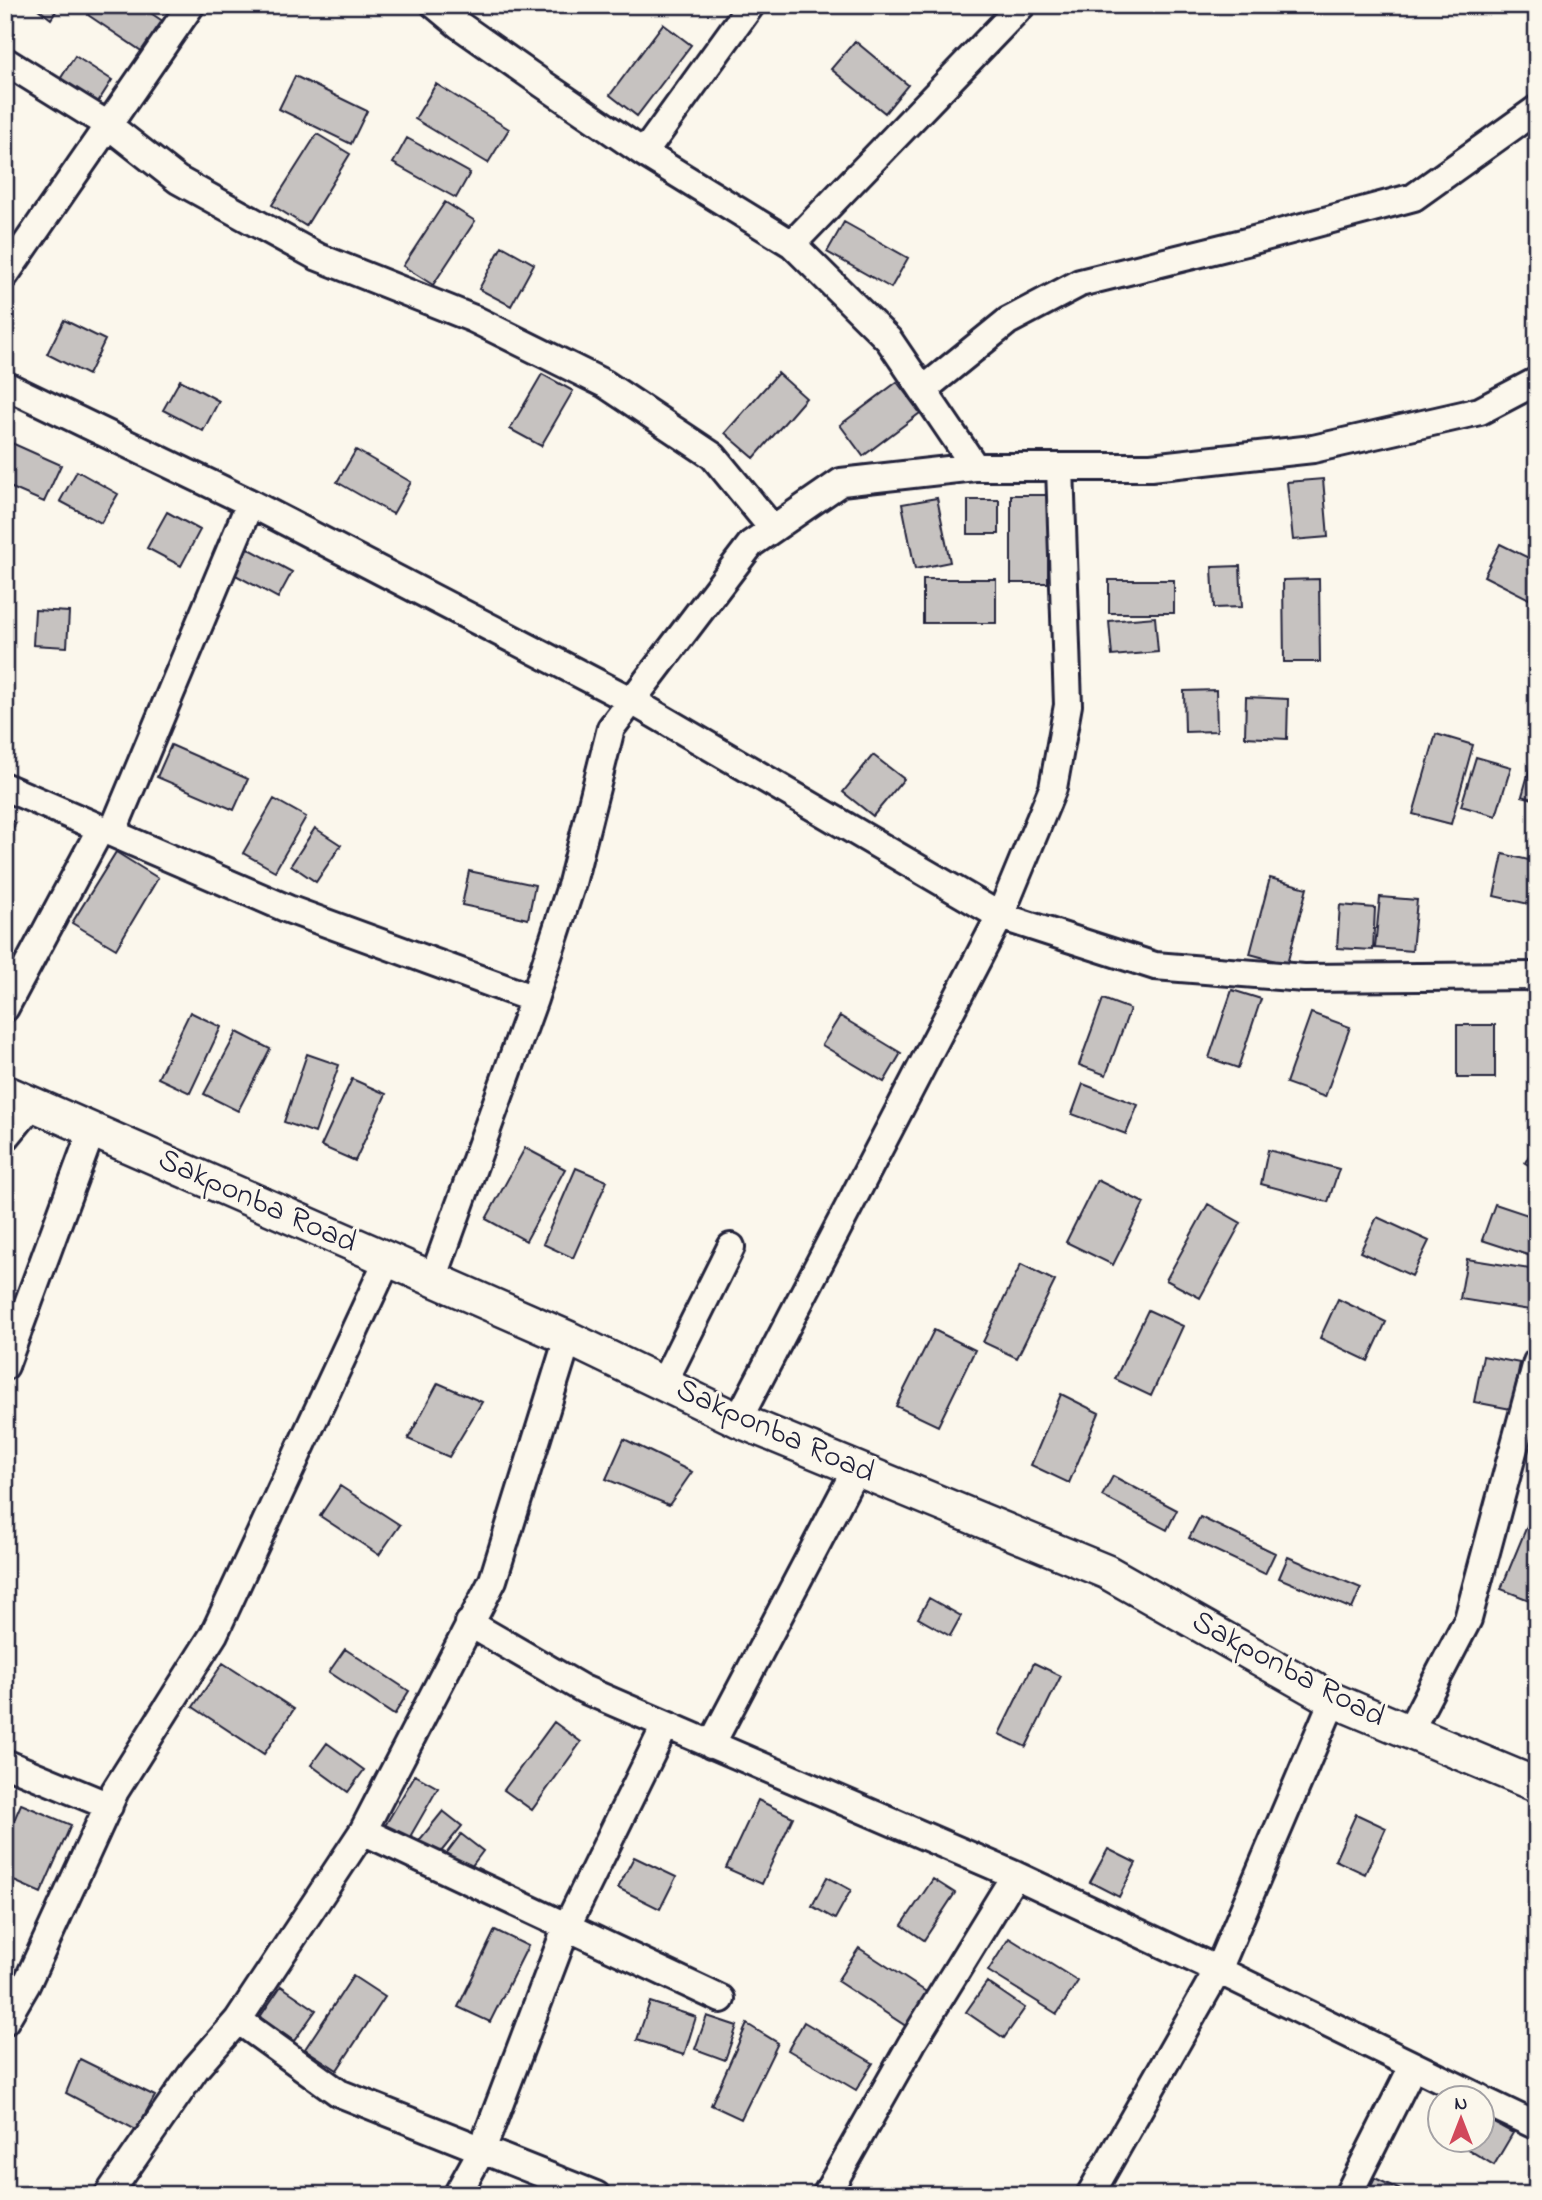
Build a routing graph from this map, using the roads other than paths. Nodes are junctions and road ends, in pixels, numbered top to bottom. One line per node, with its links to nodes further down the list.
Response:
1 (191, 5): 7 (street)
2 (435, 5): 8 (street)
3 (751, 5): 8 (street)
4 (1022, 5): 9 (street)
5 (5, 61): 7 (street)
6 (1537, 109): 13 (street)
7 (108, 125): 10 (street); 17 (street)
8 (644, 153): 9 (street)
9 (792, 244): 13 (street)
10 (5, 275)
11 (1537, 381): 15 (street)
12 (5, 384): 16 (street)
13 (923, 390): 14 (street)
14 (975, 467): 15 (street); 17 (street)
15 (1060, 467): 21 (street)
16 (250, 503): 18 (street); 20 (street)
17 (773, 529): 18 (street)
18 (632, 701): 21 (street); 23 (street)
19 (5, 787): 20 (street)
20 (107, 831): 23 (street); 24 (street)
21 (1000, 916): 22 (street); 35 (street)
22 (1537, 976)
23 (534, 999): 30 (street)
24 (5, 1008)
25 (19, 1098): 26 (main road, Sakponba Road); 27 (street)
26 (92, 1130): 29 (main road, Sakponba Road); 33 (street)
27 (5, 1138)
28 (731, 1247): 34 (street)
29 (388, 1259): 30 (main road, Sakponba Road); 44 (street)
30 (433, 1279): 31 (main road, Sakponba Road)
31 (568, 1338): 34 (main road, Sakponba Road); 37 (street)
32 (1537, 1362): 40 (street)
33 (5, 1366)
34 (663, 1384): 35 (main road, Sakponba Road)
35 (738, 1420): 36 (main road, Sakponba Road)
36 (856, 1469): 38 (main road, Sakponba Road); 41 (street)
37 (469, 1623): 39 (street); 45 (street)
38 (1333, 1700): 40 (main road, Sakponba Road); 48 (street)
39 (665, 1726): 41 (street); 47 (street)
40 (1409, 1732): 43 (main road, Sakponba Road)
41 (711, 1745): 46 (street)
42 (5, 1763): 44 (street)
43 (1537, 1786)
44 (109, 1806): 51 (street)
45 (363, 1831): 47 (street); 50 (street)
46 (1016, 1875): 48 (street); 60 (street)
47 (567, 1926): 49 (street); 56 (street)
48 (1218, 1970): 52 (street); 61 (street)
49 (721, 1999)
50 (238, 2020): 56 (street); 57 (street)
51 (5, 2021)
52 (1413, 2066): 53 (street); 62 (street)
53 (1450, 2084)
54 (1496, 2106): 55 (street)
55 (1537, 2126)
56 (482, 2150): 58 (street); 59 (street)
57 (108, 2195)
58 (457, 2195)
59 (596, 2195)
60 (826, 2195)
61 (1090, 2195)
62 (1349, 2195)

